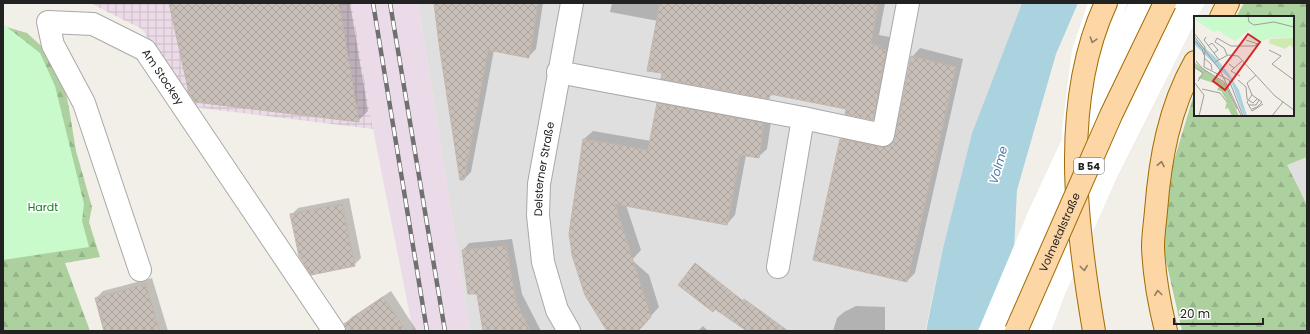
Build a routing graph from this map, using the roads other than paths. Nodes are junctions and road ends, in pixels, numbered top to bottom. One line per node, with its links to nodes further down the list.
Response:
1 (572, 3): 8 (street, Delsterner Straße)
2 (908, 3): 9 (street)
3 (1106, 3): 15 (main road, one-way to 15, bridge)
4 (1165, 3): 14 (main road, Volmetalstraße / B 54, bridge)
5 (1228, 3): 6 (main road)
6 (1222, 16)
7 (1194, 64): 16 (main road, one-way to 7)
8 (558, 72): 9 (street); 13 (street, Delsterner Straße)
9 (803, 118): 10 (street)
10 (778, 267)
11 (140, 270): 12 (street, Am Stockey)
12 (334, 331)
13 (569, 331)
14 (1016, 331)
15 (1094, 331)
16 (1166, 331)

